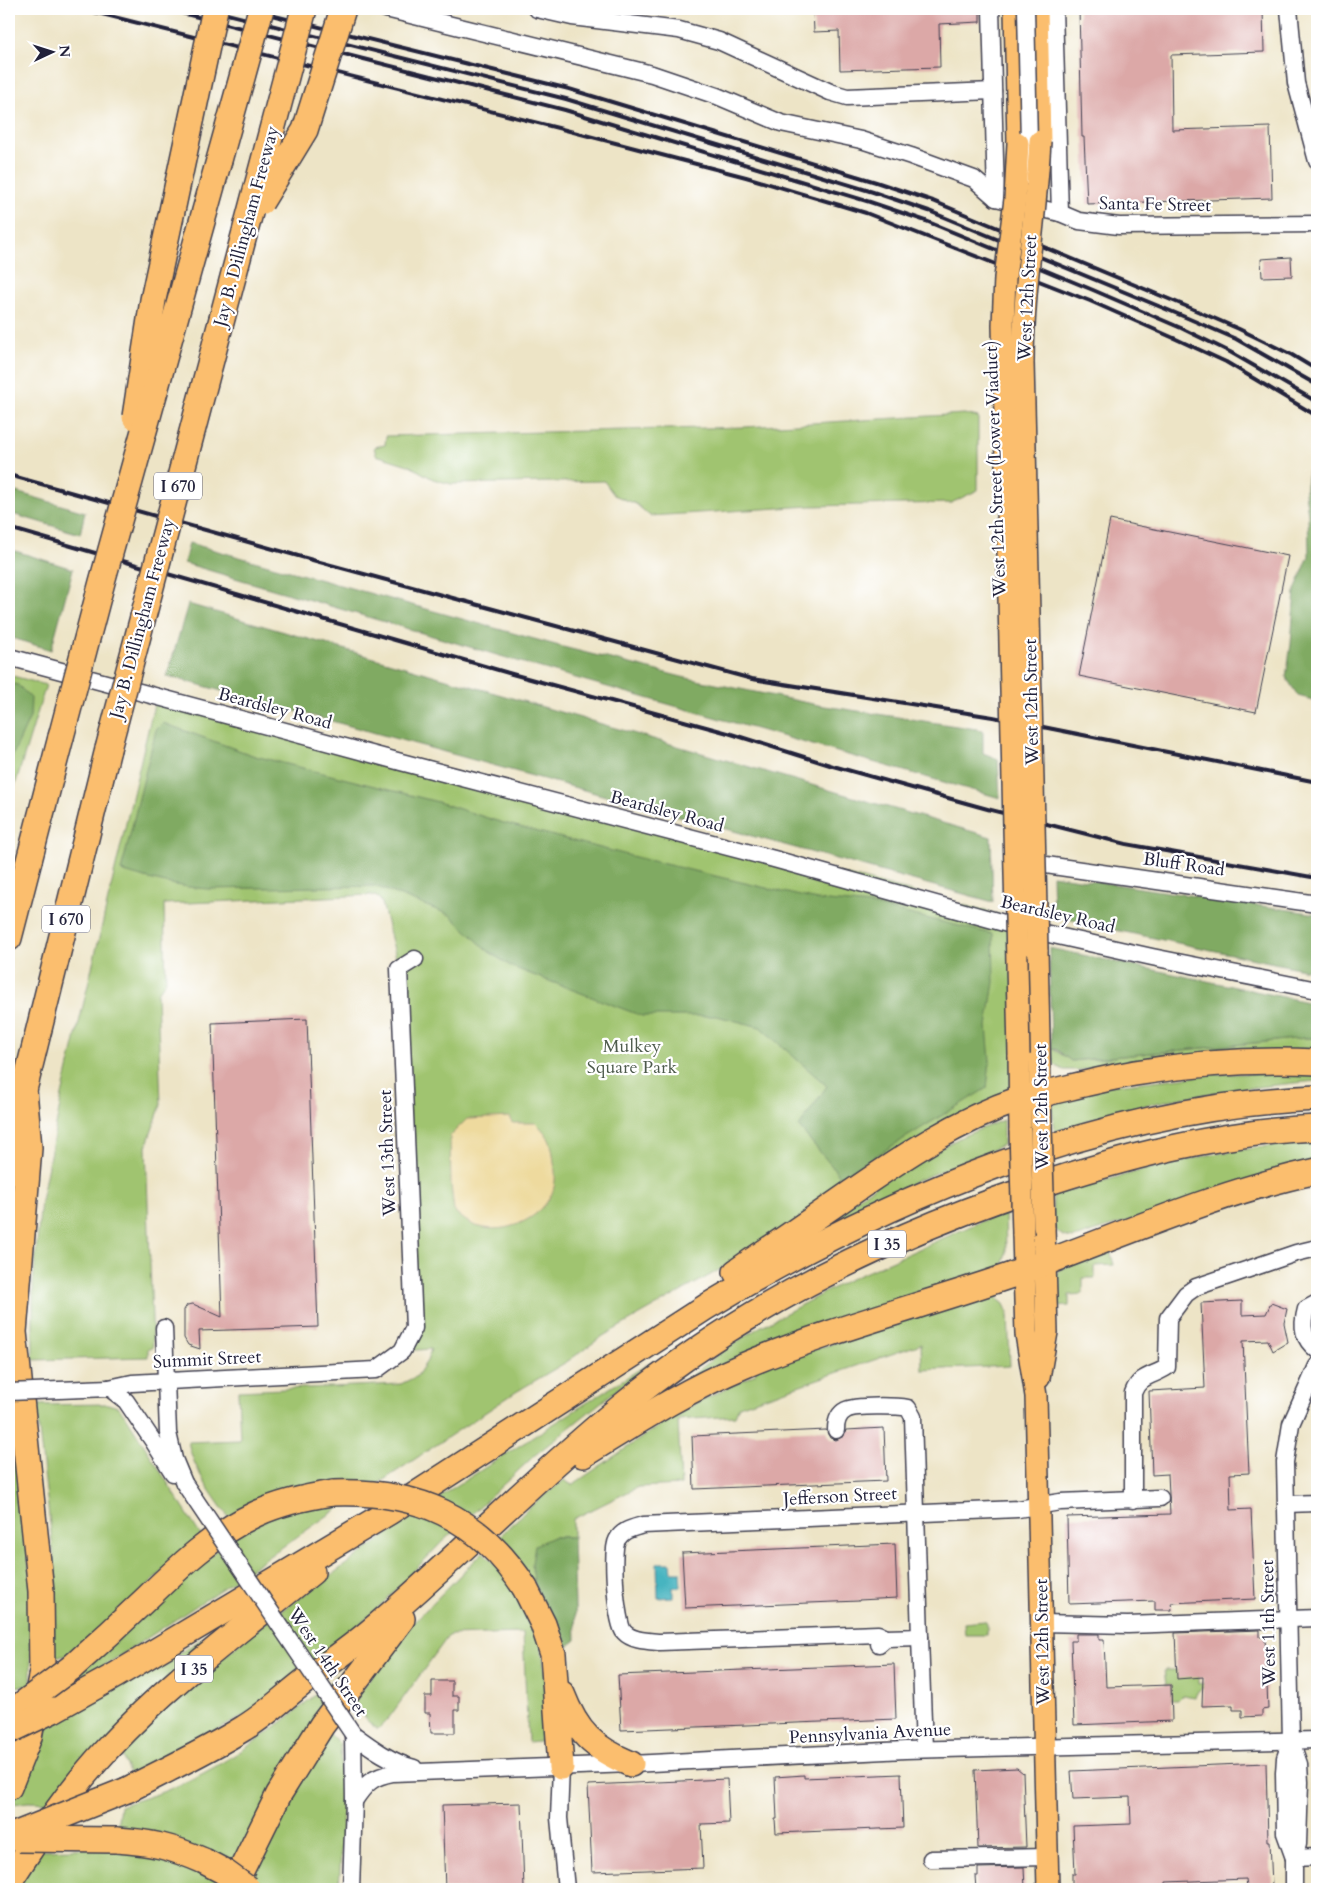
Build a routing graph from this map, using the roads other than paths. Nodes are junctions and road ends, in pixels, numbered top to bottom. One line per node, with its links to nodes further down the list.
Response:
1 (215, 9): 19 (highway, bridge)
2 (261, 9): 19 (highway, I 670, bridge)
3 (304, 9): 17 (highway, Jay B. Dillingham Freeway / I 670, bridge)
4 (343, 9): 17 (highway, bridge)
5 (386, 9): 15 (street)
6 (537, 9): 13 (street)
7 (991, 9): 13 (street)
8 (1015, 9): 27 (main road, West 12th Street, bridge)
9 (1026, 9): 23 (street, West 12th Street (Lower Viaduct), bridge)
10 (1036, 9): 27 (main road, West 12th Street, bridge)
11 (1054, 9): 16 (street)
12 (1289, 9): 14 (street)
13 (993, 91): 15 (street)
14 (1317, 161)
15 (996, 198): 16 (street, Santa Fe Street)
16 (1060, 212): 18 (street, Santa Fe Street)
17 (247, 223): 29 (highway, Jay B. Dillingham Freeway / I 670, bridge)
18 (1317, 224)
19 (118, 528): 24 (highway, I 670, bridge)
20 (9, 657): 23 (street, Beardsley Road)
21 (1046, 865): 22 (street, Bluff Road)
22 (1317, 904)
23 (1027, 929): 26 (street, Beardsley Road)
24 (9, 938)
25 (415, 959): 40 (street, West 13th Street)
26 (1317, 990)
27 (1029, 1055): 30 (main road, West 12th Street)
28 (1317, 1062): 30 (highway)
29 (24, 1090): 34 (highway, Jay B. Dillingham Freeway / I 670); 72 (highway)
30 (1031, 1097): 36 (main road, West 12th Street, bridge); 36 (main road, West 12th Street, bridge); 45 (highway)
31 (1317, 1098): 45 (highway, I 35)
32 (1317, 1128): 48 (highway, I 35)
33 (1317, 1171): 36 (highway)
34 (9, 1172)
35 (1317, 1248): 50 (street)
36 (1034, 1266): 48 (highway); 53 (main road, West 12th Street)
37 (1317, 1303): 39 (street)
38 (164, 1328): 42 (street, West 14th Street)
39 (1317, 1350)
40 (402, 1351): 42 (street, Summit Street)
41 (1317, 1366): 52 (street, West 11th Street)
42 (166, 1381): 43 (street, Summit Street); 47 (street, West 14th Street)
43 (109, 1388): 44 (street, Summit Street, bridge); 47 (street, West 14th Street)
44 (9, 1392)
45 (551, 1408): 54 (highway, I 35)
46 (836, 1430): 55 (street)
47 (184, 1483): 64 (street, West 14th Street, bridge)
48 (519, 1496): 56 (highway, I 35)
49 (1160, 1498): 50 (street, Jefferson Street)
50 (1133, 1500): 53 (street, Jefferson Street)
51 (1317, 1503): 52 (street)
52 (1286, 1504): 58 (street, West 11th Street)
53 (1039, 1506): 55 (street, Jefferson Street); 59 (main road, West 12th Street)
54 (389, 1512): 63 (highway, I 35, bridge); 74 (highway, I 35)
55 (917, 1512): 60 (street); 60 (street, Jefferson Street)
56 (433, 1576): 74 (highway, I 35, bridge); 80 (highway, I 35)
57 (1317, 1618): 58 (street)
58 (1288, 1619): 59 (street); 66 (street, West 11th Street)
59 (1042, 1623): 67 (main road, West 12th Street)
60 (920, 1637): 68 (street)
61 (553, 1654): 62 (highway, bridge); 69 (highway); 70 (highway)
62 (9, 1714)
63 (9, 1731)
64 (353, 1734): 71 (street, Pennsylvania Avenue); 73 (street, West 14th Street)
65 (1317, 1740): 66 (street, Pennsylvania Avenue)
66 (1291, 1741): 67 (street, Pennsylvania Avenue); 77 (street, West 11th Street)
67 (1045, 1746): 68 (street, Pennsylvania Avenue); 75 (main road, West 12th Street)
68 (924, 1749): 69 (street, Pennsylvania Avenue)
69 (631, 1764): 70 (street, Pennsylvania Avenue)
70 (560, 1767): 71 (street, Pennsylvania Avenue); 83 (street)
71 (424, 1771): 73 (street, Pennsylvania Avenue)
72 (14, 1777)
73 (354, 1801): 82 (street, West 14th Street)
74 (15, 1843): 79 (highway); 81 (highway, bridge)
75 (1048, 1857): 78 (street); 84 (main road, West 12th Street)
76 (1317, 1857): 77 (street)
77 (1294, 1858): 85 (street, West 11th Street)
78 (931, 1859)
79 (9, 1882)
80 (232, 1889)
81 (248, 1889)
82 (350, 1889)
83 (566, 1889)
84 (1048, 1889)
85 (1294, 1889)

